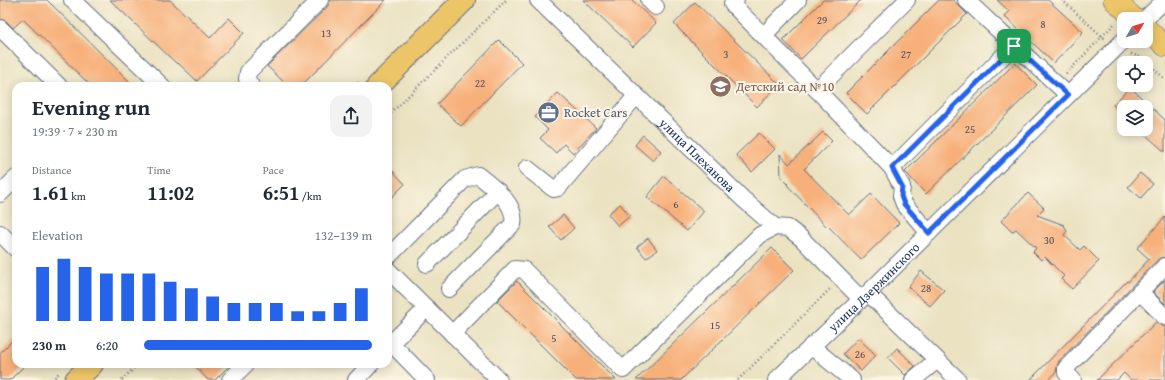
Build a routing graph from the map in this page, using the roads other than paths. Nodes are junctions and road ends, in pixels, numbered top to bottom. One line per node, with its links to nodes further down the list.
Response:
1 (72, 0): 18 (street)
2 (320, 0): 19 (street)
3 (464, 0): 20 (highway)
4 (538, 0): 23 (street, улица Плеханова)
5 (736, 0): 12 (street)
6 (798, 0): 12 (street)
7 (907, 0): 21 (street)
8 (966, 0): 14 (street)
9 (1165, 0): 10 (street)
10 (1152, 12)
11 (0, 28): 17 (street)
12 (764, 35): 21 (street)
13 (1153, 35): 15 (main road)
14 (1014, 46): 22 (street); 25 (street)
15 (1165, 46)
16 (1117, 47): 22 (street, улица Дзержинского)
17 (55, 82)
18 (158, 82)
19 (249, 82)
20 (382, 82)
21 (817, 90): 25 (street)
22 (1068, 95): 31 (street, улица Дзержинского)
23 (636, 96): 24 (street); 29 (street, улица Плеханова)
24 (527, 168)
25 (892, 168): 31 (street)
26 (12, 182): 28 (street)
27 (498, 191): 33 (street); 34 (street); 37 (street)
28 (0, 194)
29 (775, 227): 39 (street, улица Плеханова); 50 (street)
30 (0, 233): 32 (street)
31 (929, 233): 39 (street, улица Дзержинского)
32 (12, 245)
33 (392, 253)
34 (427, 264)
35 (1165, 266): 38 (street)
36 (392, 274): 40 (street)
37 (449, 289)
38 (1140, 292): 41 (street); 60 (street)
39 (865, 296): 44 (street, улица Дзержинского); 46 (street, улица Плеханова)
40 (427, 308): 42 (street); 43 (street)
41 (1165, 317)
42 (452, 334): 50 (street); 56 (street)
43 (392, 343)
44 (812, 346): 57 (street, улица Дзержинского); 58 (street)
45 (392, 347): 55 (street)
46 (937, 360): 51 (street, улица Плеханова); 59 (street)
47 (88, 368): 52 (highway)
48 (242, 368): 53 (street)
49 (367, 368): 54 (street)
50 (620, 375)
51 (951, 378)
52 (76, 380)
53 (230, 380)
54 (356, 380)
55 (427, 380)
56 (499, 380)
57 (776, 380)
58 (852, 380)
59 (913, 380)
60 (1073, 380)

